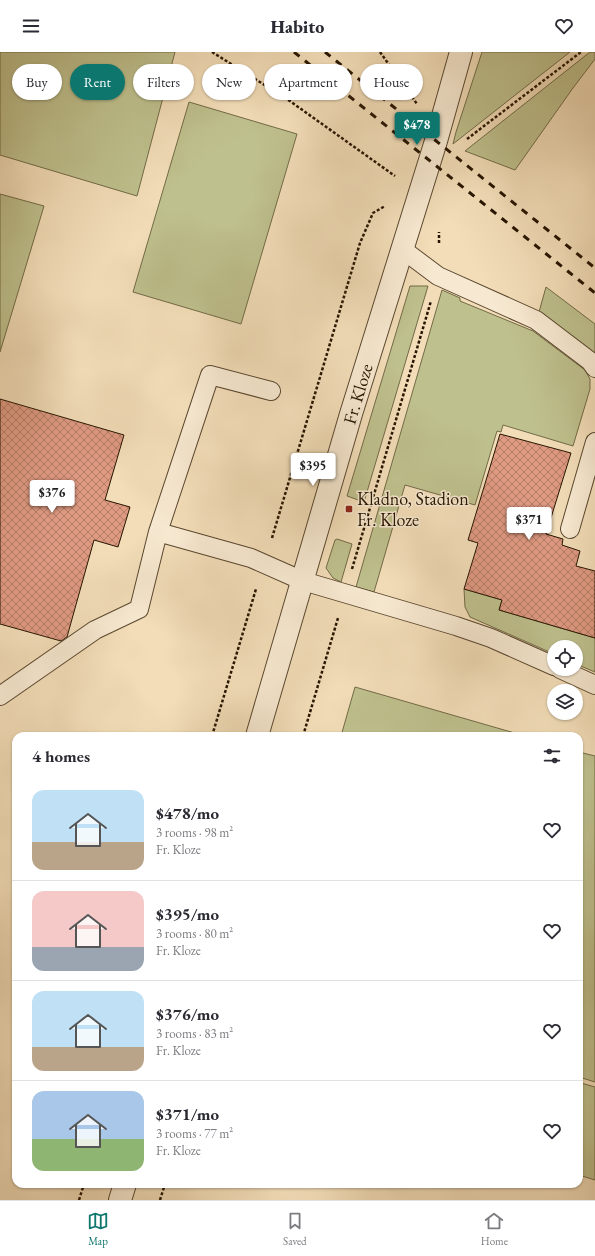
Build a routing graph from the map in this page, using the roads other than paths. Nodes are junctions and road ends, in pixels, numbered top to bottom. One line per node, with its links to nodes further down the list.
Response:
1 (461, 52): 2 (street, Fr. Kloze)
2 (402, 249): 3 (lane); 8 (street, Fr. Kloze)
3 (595, 368)
4 (271, 391): 7 (lane)
5 (595, 442): 6 (lane)
6 (570, 529)
7 (158, 532): 8 (lane); 12 (lane)
8 (303, 581): 9 (lane); 13 (street, Fr. Kloze)
9 (547, 663)
10 (576, 676): 11 (lane)
11 (595, 684)
12 (0, 696)
13 (258, 732)
14 (124, 1188): 15 (street)
15 (120, 1200)

